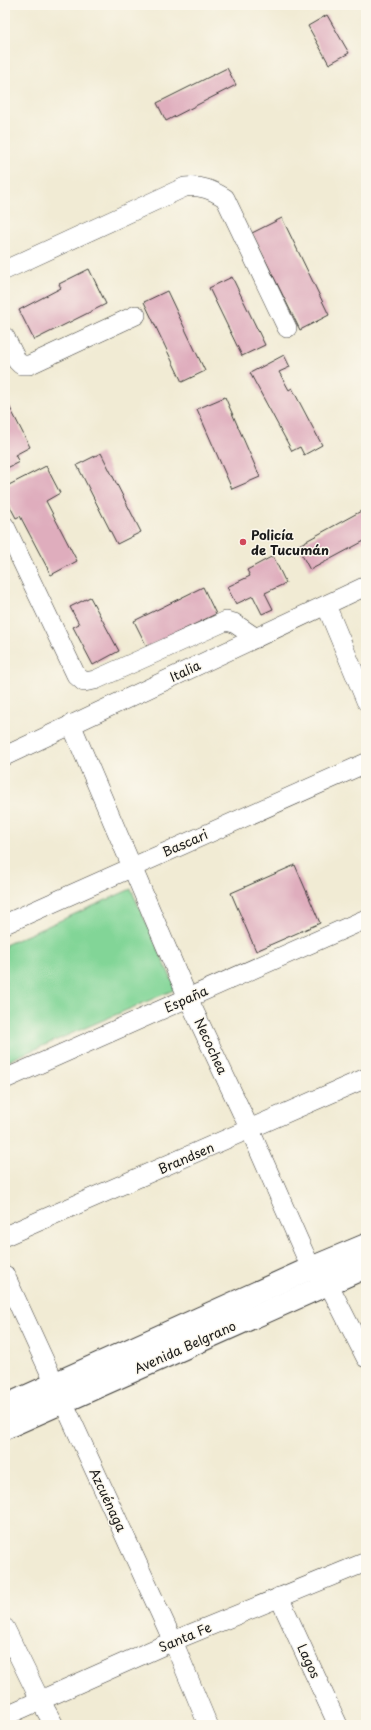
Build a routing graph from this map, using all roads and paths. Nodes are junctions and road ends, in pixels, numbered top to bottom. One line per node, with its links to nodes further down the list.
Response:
1 (5, 270): 3 (street)
2 (136, 315): 4 (street)
3 (287, 328)
4 (5, 337)
5 (5, 526): 8 (street)
6 (366, 586): 7 (street, Italia)
7 (326, 605): 8 (street, Italia); 9 (street)
8 (256, 638): 10 (street, Italia)
9 (366, 701)
10 (71, 724): 11 (street, Italia); 13 (street, Necochea)
11 (5, 756)
12 (366, 763): 13 (street, Bascari)
13 (132, 867): 15 (street, Bascari); 16 (street, Necochea)
14 (366, 919): 16 (street, España)
15 (5, 924)
16 (188, 998): 18 (street, España); 19 (street, Necochea)
17 (366, 1078): 19 (street, Brandsen)
18 (5, 1079)
19 (250, 1130): 20 (street, Brandsen); 23 (street, Necochea)
20 (5, 1236)
21 (366, 1245): 23 (main road, Avenida Belgrano)
22 (366, 1267): 25 (main road, Avenida Belgrano)
23 (311, 1268): 25 (street, Necochea); 27 (main road, Avenida Belgrano)
24 (5, 1276): 27 (street, Azcuénaga)
25 (328, 1283): 26 (street, Necochea); 27 (main road, Avenida Belgrano)
26 (366, 1358)
27 (58, 1392): 28 (main road, Avenida Belgrano); 29 (main road, Avenida Belgrano); 33 (street, Azcuénaga)
28 (5, 1406)
29 (5, 1428)
30 (366, 1562): 31 (street, Santa Fe)
31 (279, 1597): 33 (street, Santa Fe); 38 (street, Lagos)
32 (5, 1628): 34 (street)
33 (173, 1641): 34 (street, Santa Fe); 37 (street, Azcuénaga)
34 (40, 1700): 35 (street, Santa Fe); 36 (street)
35 (5, 1716)
36 (54, 1725)
37 (208, 1725)
38 (338, 1725)

